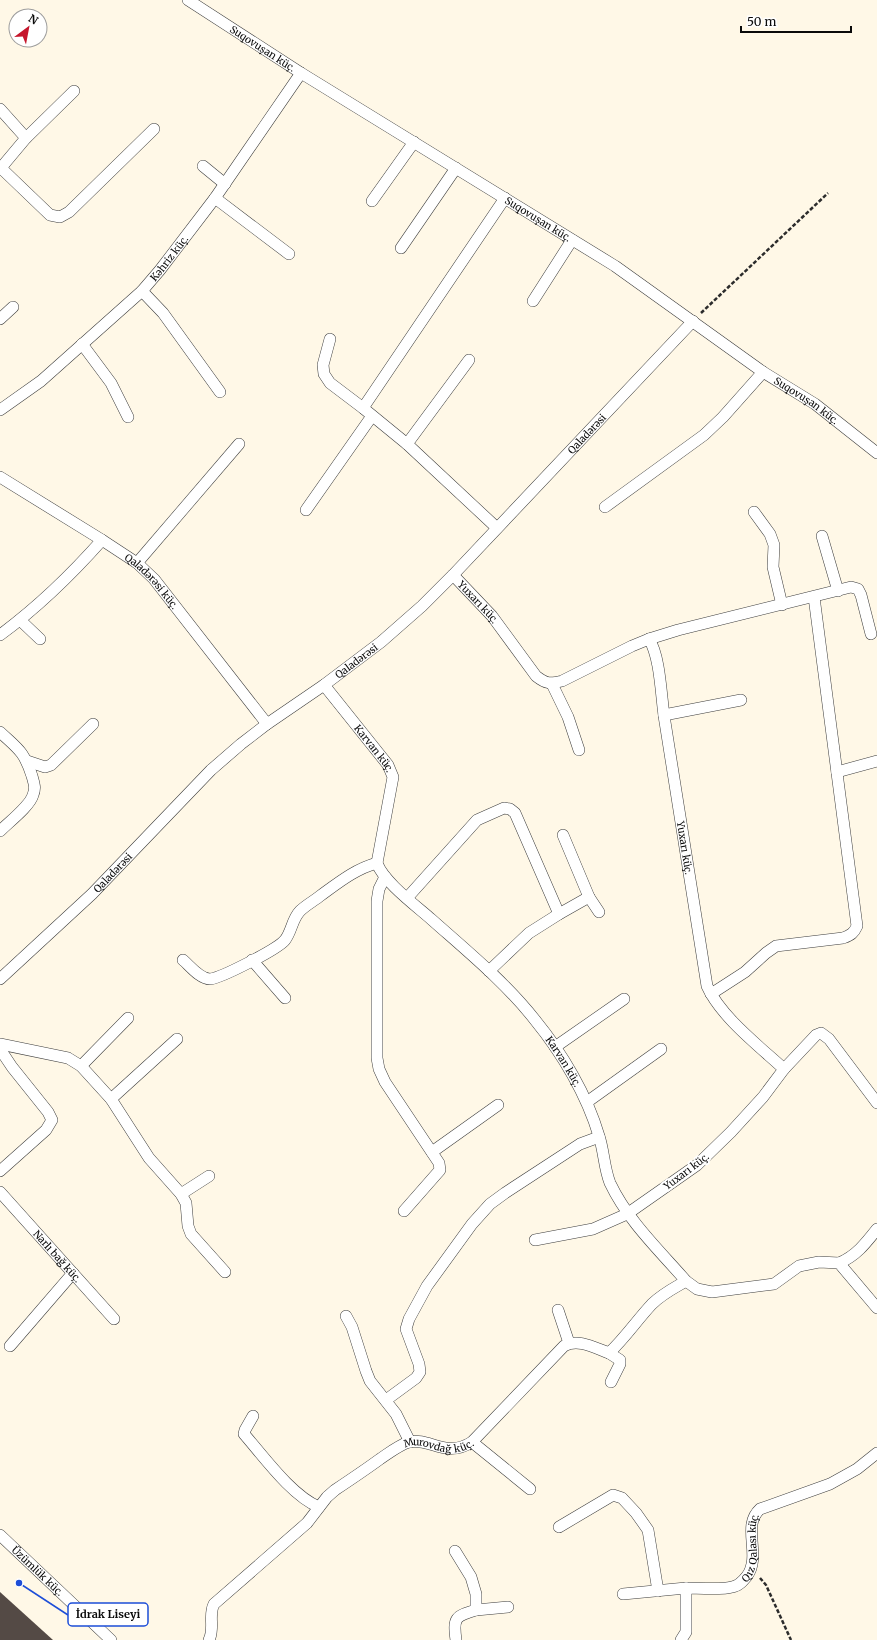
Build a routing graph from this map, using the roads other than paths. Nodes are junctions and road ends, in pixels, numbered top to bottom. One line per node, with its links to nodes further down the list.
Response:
1 (188, 0): 2 (street, Suqovuşan küç.)
2 (301, 73): 7 (street, Suqovuşan küç.); 11 (street, Kəhriz küç.)
3 (74, 91): 6 (street)
4 (0, 110): 6 (street)
5 (154, 129): 9 (street)
6 (26, 138): 9 (street)
7 (414, 142): 10 (street, Suqovuşan küç.); 14 (street)
8 (203, 166): 11 (street)
9 (0, 168)
10 (456, 168): 13 (street, Suqovuşan küç.); 16 (street)
11 (225, 184): 12 (street, Kəhriz küç.)
12 (215, 198): 17 (street); 18 (street, Kəhriz küç.)
13 (505, 198): 15 (street, Suqovuşan küç.); 28 (street)
14 (372, 201)
15 (572, 240): 19 (street); 22 (street, Suqovuşan küç.)
16 (401, 248)
17 (289, 254)
18 (142, 291): 24 (street, Kəhriz küç.); 27 (street)
19 (533, 301)
20 (13, 307): 21 (street)
21 (0, 319)
22 (693, 320): 26 (street, Suqovuşan küç.); 39 (street, Qaladərəsi)
23 (330, 340): 28 (street)
24 (82, 344): 29 (street, Kəhriz küç.); 31 (street)
25 (469, 360): 33 (street)
26 (763, 372): 34 (street, Suqovuşan küç.); 36 (street)
27 (220, 392)
28 (363, 408): 30 (street)
29 (0, 410)
30 (372, 416): 33 (street); 37 (street)
31 (128, 418)
32 (239, 444): 42 (street)
33 (407, 444): 39 (street)
34 (877, 453)
35 (0, 477): 41 (street, Qaladərəsi küç.)
36 (605, 507)
37 (306, 510)
38 (754, 512): 46 (street)
39 (497, 528): 43 (street, Qaladərəsi)
40 (822, 536): 44 (street)
41 (102, 540): 42 (street, Qaladərəsi küç.); 47 (street)
42 (137, 563): 57 (street, Qaladərəsi küç.)
43 (453, 575): 52 (street, Yuxarı küç.); 53 (street, Qaladərəsi)
44 (838, 590): 45 (street); 48 (street)
45 (814, 597): 46 (street); 62 (street)
46 (782, 605): 51 (street)
47 (20, 620): 49 (street); 50 (street)
48 (871, 634)
49 (0, 635)
50 (40, 639)
51 (649, 639): 52 (street); 55 (street, Yuxarı küç.)
52 (552, 684): 59 (street)
53 (324, 685): 57 (street, Qaladərəsi); 65 (street, Karvan küç.)
54 (741, 700): 55 (street)
55 (664, 715): 75 (street, Yuxarı küç.)
56 (93, 724): 60 (street)
57 (267, 724): 74 (street, Qaladərəsi)
58 (0, 732): 60 (street)
59 (579, 750)
60 (27, 761): 63 (street)
61 (877, 761): 62 (street)
62 (837, 772): 75 (street)
63 (0, 831)
64 (563, 835): 67 (street)
65 (377, 862): 66 (street, Karvan küç.); 72 (street)
66 (385, 877): 68 (street, Karvan küç.); 91 (street)
67 (589, 897): 69 (street); 70 (street)
68 (407, 898): 70 (street); 73 (street, Karvan küç.)
69 (599, 912)
70 (559, 914): 73 (street)
71 (183, 960): 72 (street)
72 (252, 960): 76 (street)
73 (489, 971): 81 (street, Karvan küç.)
74 (0, 979)
75 (711, 994): 85 (street, Yuxarı küç.)
76 (285, 998)
77 (624, 999): 81 (street)
78 (128, 1018): 84 (street)
79 (177, 1039): 86 (street)
80 (0, 1044): 84 (street)
81 (555, 1047): 87 (street, Karvan küç.)
82 (0, 1049): 92 (street)
83 (661, 1049): 87 (street)
84 (81, 1066): 86 (street)
85 (784, 1069): 88 (street); 97 (street, Yuxarı küç.)
86 (111, 1099): 95 (street)
87 (587, 1102): 90 (street, Karvan küç.)
88 (877, 1103)
89 (498, 1105): 91 (street)
90 (599, 1137): 97 (street, Karvan küç.); 112 (street)
91 (432, 1152): 96 (street)
92 (0, 1171)
93 (209, 1176): 95 (street)
94 (0, 1192): 102 (street, Narlı bağ küç.)
95 (180, 1194): 101 (street)
96 (404, 1211)
97 (627, 1214): 99 (street, Yuxarı küç.); 103 (street, Karvan küç.)
98 (877, 1229): 100 (street)
99 (535, 1240)
100 (839, 1263): 103 (street, Karvan küç.); 104 (street)
101 (225, 1272)
102 (73, 1273): 107 (street, Narlı bağ küç.); 109 (street)
103 (686, 1281): 110 (street)
104 (877, 1308)
105 (558, 1310): 108 (street)
106 (346, 1316): 112 (street)
107 (114, 1319)
108 (569, 1343): 110 (street); 115 (street, Murovdağ küç.)
109 (10, 1346)
110 (609, 1353): 111 (street)
111 (611, 1382)
112 (386, 1400): 114 (street)
113 (253, 1416): 118 (street)
114 (410, 1442): 115 (street, Murovdağ küç.); 118 (street, Murovdağ küç.)
115 (472, 1442): 117 (street)
116 (877, 1453): 122 (street, Qız Qalası küç.)
117 (530, 1489)
118 (319, 1507): 128 (street, Murovdağ küç.)
119 (559, 1527): 123 (street)
120 (0, 1535): 127 (street, Üzümlük küç.)
121 (455, 1551): 126 (street)
122 (686, 1588): 123 (street, Qız Qalası küç.); 130 (street)
123 (658, 1591): 124 (street, Qız Qalası küç.)
124 (623, 1594)
125 (508, 1607): 126 (street)
126 (476, 1610): 129 (street)
127 (110, 1640)
128 (209, 1640)
129 (456, 1640)
130 (681, 1640)

